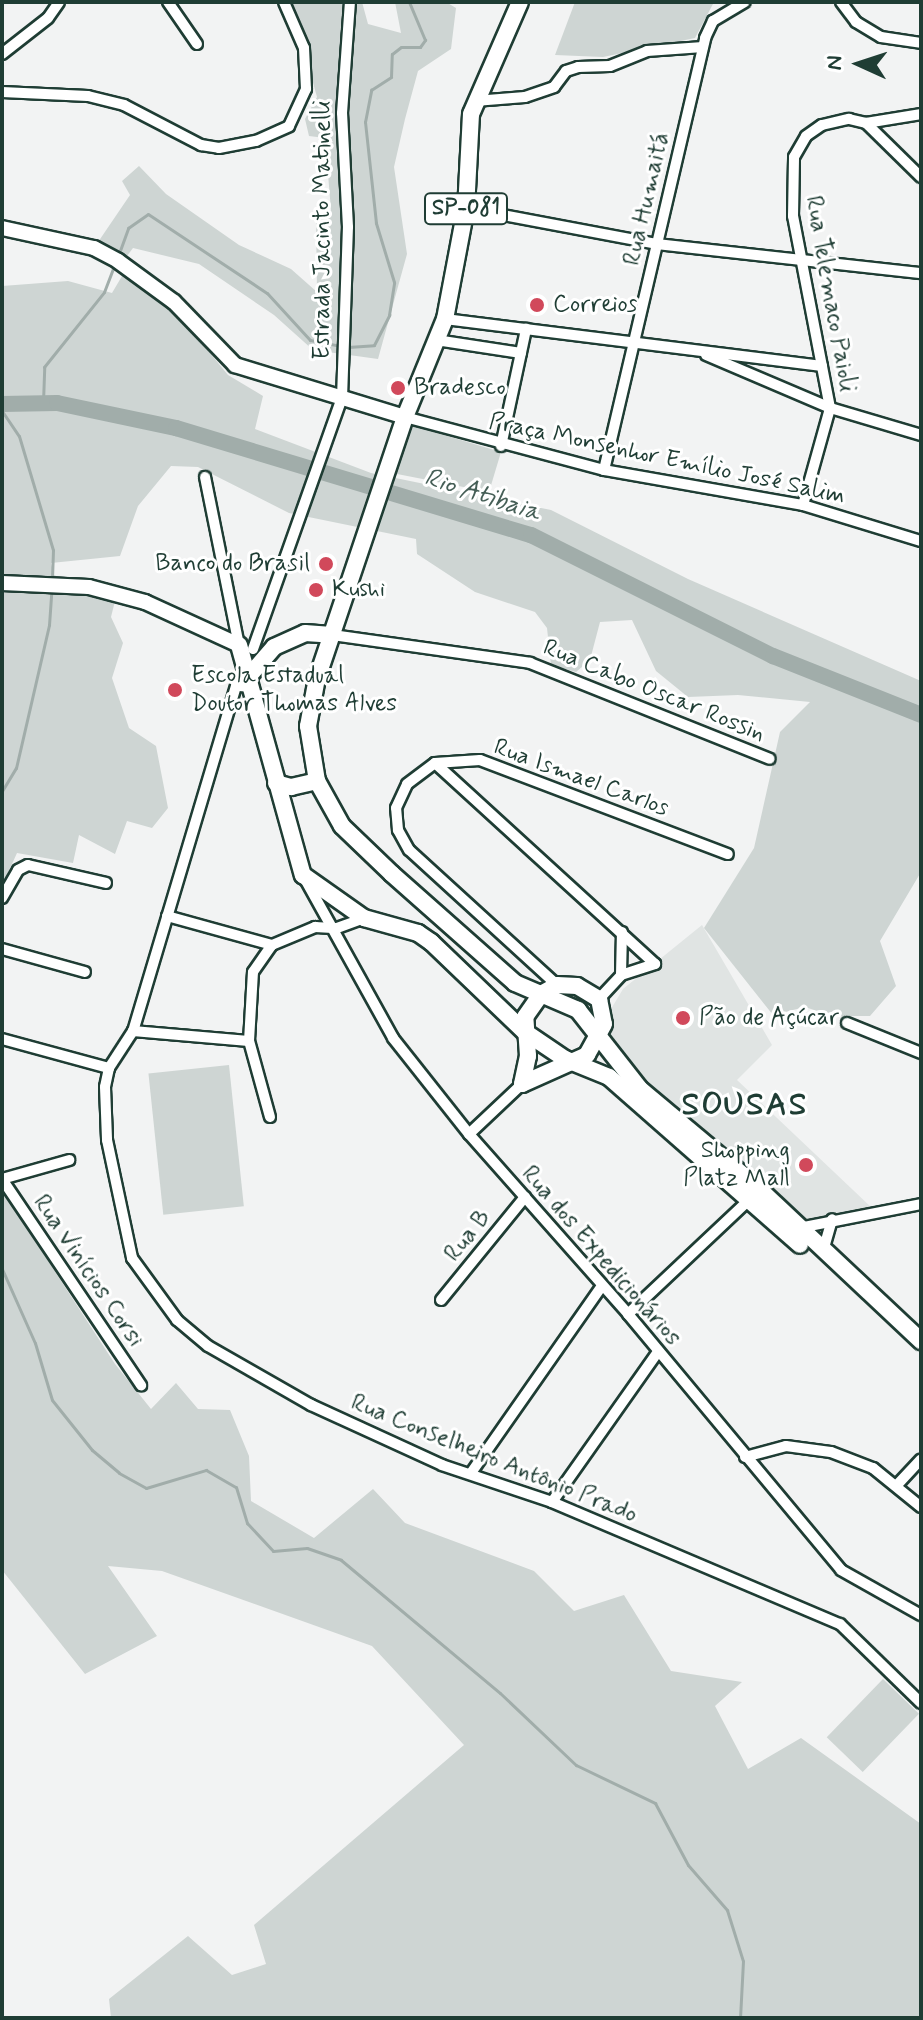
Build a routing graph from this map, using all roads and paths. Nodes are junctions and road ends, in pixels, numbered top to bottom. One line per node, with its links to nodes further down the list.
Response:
1 (59, 2): 11 (street)
2 (168, 2): 9 (street)
3 (284, 2): 12 (street)
4 (350, 2): 29 (street, Estrada Jacinto Matinelli)
5 (520, 2): 13 (main road, SP-081)
6 (745, 2): 10 (street, Rua Humaitá)
7 (841, 2): 8 (street)
8 (921, 43)
9 (197, 44)
10 (703, 47): 13 (street); 19 (street, Rua Humaitá)
11 (2, 54)
12 (2, 92)
13 (475, 101): 17 (main road, SP-081)
14 (921, 114): 15 (street, Rua Telemaco Paioli)
15 (866, 123): 16 (street); 20 (street, Rua Telemaco Paioli)
16 (921, 177)
17 (466, 208): 19 (street); 22 (main road, SP-081)
18 (2, 228): 29 (street)
19 (657, 244): 20 (street); 25 (street, Rua Humaitá)
20 (801, 258): 21 (street); 28 (street, Rua Telemaco Paioli)
21 (921, 273)
22 (445, 319): 23 (street); 24 (main road, SP-081)
23 (526, 329): 25 (street); 27 (street)
24 (436, 340): 27 (street); 31 (main road, SP-081)
25 (634, 342): 26 (street); 34 (street, Rua Humaitá)
26 (693, 350): 28 (street); 30 (street)
27 (521, 353): 33 (street)
28 (822, 366): 30 (street, Rua Telemaco Paioli)
29 (342, 398): 31 (street); 40 (street, Estrada Jacinto Matinelli)
30 (830, 408): 32 (street); 36 (street, Rua Telemaco Paioli)
31 (405, 417): 33 (street, Praça Monsenhor Emílio José Salim); 39 (main road)
32 (921, 435)
33 (501, 446): 34 (street, Praça Monsenhor Emílio José Salim)
34 (604, 470): 36 (street, Praça Monsenhor Emílio José Salim)
35 (205, 477): 40 (street)
36 (803, 505): 37 (street, Praça Monsenhor Emílio José Salim)
37 (921, 541)
38 (2, 583): 40 (street)
39 (332, 635): 40 (main road); 42 (street, Rua Cabo Oscar Rossin); 44 (main road)
40 (253, 649): 41 (main road); 41 (main road)
41 (246, 683): 45 (main road); 50 (street, Rua Conselheiro Antônio Prado)
42 (770, 759)
43 (435, 763): 46 (street, Rua Ismael Carlos); 53 (street); 58 (street)
44 (317, 781): 45 (main road); 59 (main road)
45 (276, 783): 47 (main road)
46 (728, 854)
47 (303, 875): 51 (main road); 52 (street, Rua dos Expedicionários)
48 (106, 883): 49 (street)
49 (2, 898)
50 (167, 916): 54 (street); 62 (street, Rua Conselheiro Antônio Prado)
51 (364, 918): 52 (street); 63 (main road)
52 (327, 927): 54 (street); 72 (street, Rua dos Expedicionários)
53 (622, 932): 57 (street); 57 (street)
54 (272, 945): 66 (street)
55 (2, 949): 56 (street)
56 (85, 972)
57 (621, 975): 60 (street)
58 (557, 985): 59 (main road); 60 (main road)
59 (541, 994): 63 (main road); 65 (main road)
60 (599, 999): 65 (main road)
61 (847, 1023): 67 (street)
62 (133, 1031): 66 (street); 69 (street, Rua Conselheiro Antônio Prado)
63 (525, 1032): 68 (main road); 70 (main road)
64 (2, 1039): 69 (street)
65 (599, 1039): 68 (main road); 79 (main road)
66 (249, 1041): 71 (street)
67 (921, 1053)
68 (576, 1062): 70 (main road); 76 (main road)
69 (109, 1068): 90 (street, Rua Conselheiro Antônio Prado)
70 (522, 1084): 72 (street)
71 (270, 1117)
72 (469, 1134): 75 (street, Rua dos Expedicionários)
73 (69, 1160): 74 (street)
74 (2, 1179): 87 (street, Rua Vinícios Corsi)
75 (525, 1197): 81 (street, Rua dos Expedicionários); 82 (street, Rua B)
76 (749, 1200): 83 (street); 86 (main road)
77 (921, 1204): 78 (street)
78 (832, 1219): 79 (street); 80 (street)
79 (798, 1229): 80 (main road)
80 (823, 1252): 84 (main road)
81 (602, 1286): 83 (street, Rua dos Expedicionários); 90 (street)
82 (441, 1300)
83 (628, 1314): 85 (street, Rua dos Expedicionários)
84 (921, 1341)
85 (658, 1352): 88 (street, Rua dos Expedicionários); 92 (street)
86 (921, 1353)
87 (141, 1385)
88 (745, 1457): 91 (street); 94 (street, Rua dos Expedicionários)
89 (921, 1459): 91 (street)
90 (471, 1473): 92 (street, Rua Conselheiro Antônio Prado)
91 (897, 1485): 93 (street)
92 (552, 1502): 95 (street, Rua Conselheiro Antônio Prado)
93 (921, 1507)
94 (921, 1615)
95 (921, 1703)

